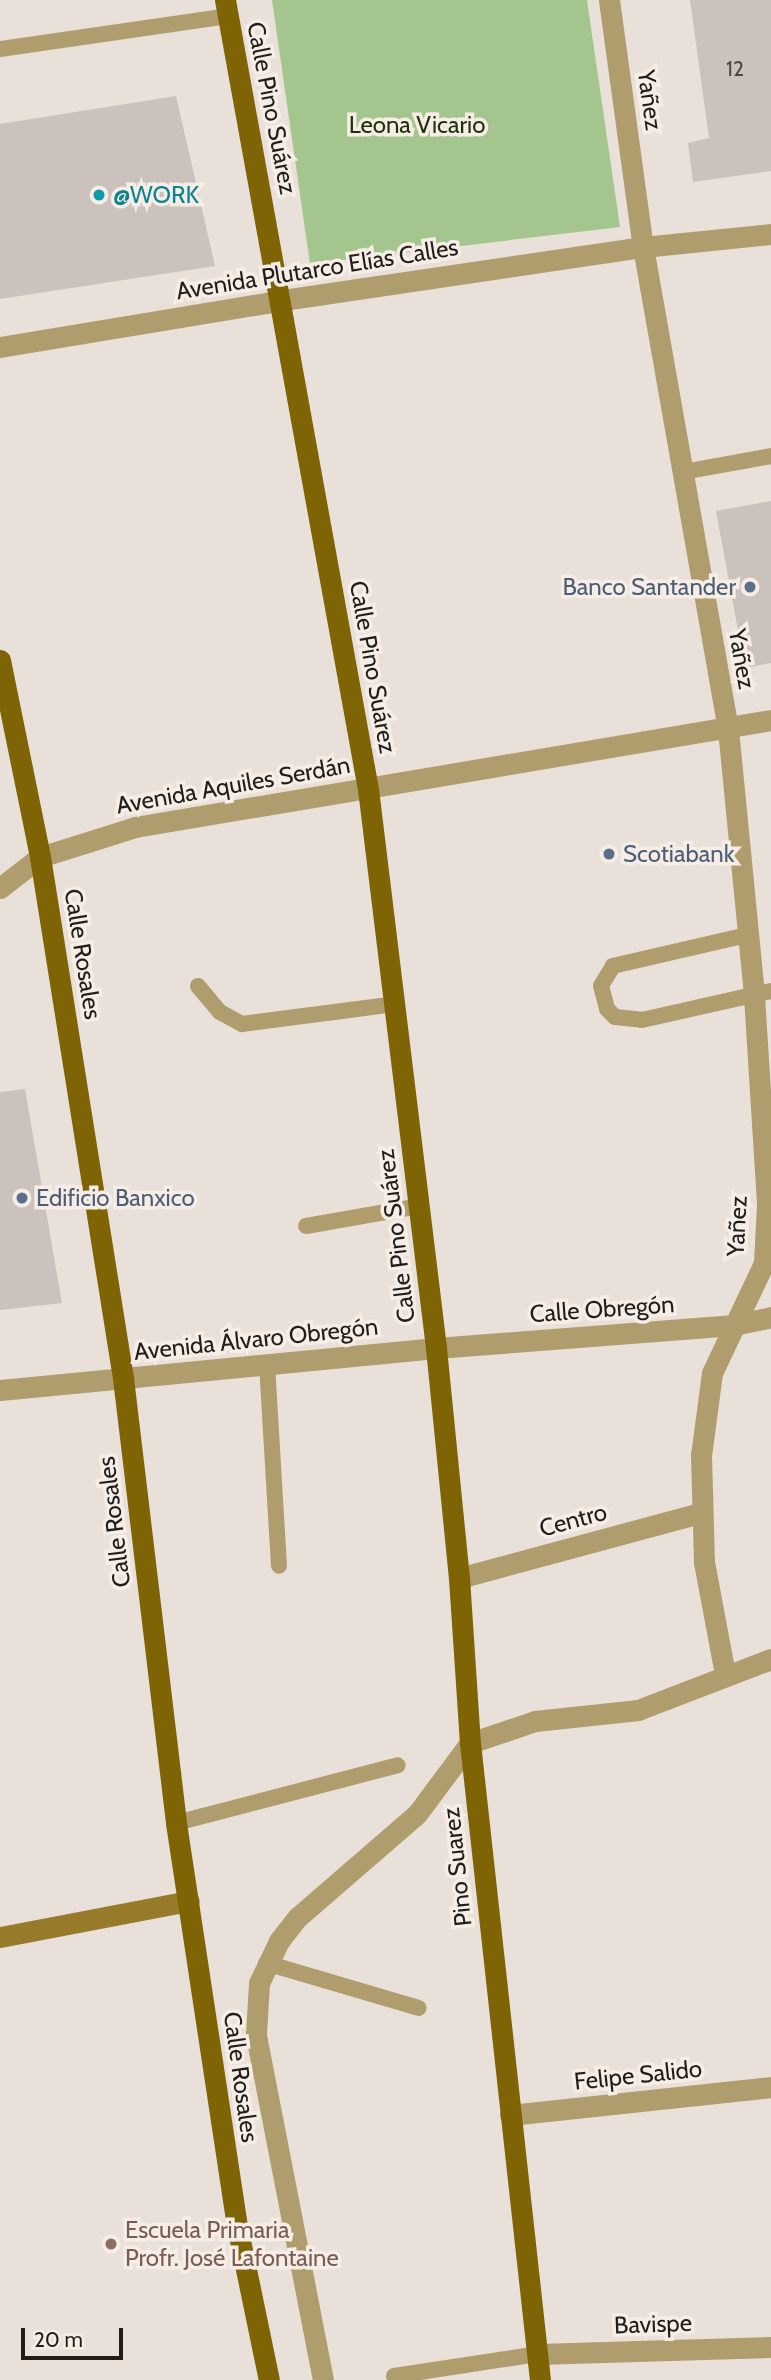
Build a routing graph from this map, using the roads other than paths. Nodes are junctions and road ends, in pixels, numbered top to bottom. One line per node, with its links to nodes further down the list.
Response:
1 (609, 0): 5 (street, Yañez)
2 (226, 8): 3 (lane); 6 (main road, Calle Pino Suárez)
3 (0, 49)
4 (771, 234): 5 (street, Avenida Plutarco Elías Calles)
5 (643, 247): 6 (street, Avenida Plutarco Elías Calles); 9 (street, Yañez)
6 (282, 300): 7 (street, Avenida Plutarco Elías Calles); 13 (main road, Calle Pino Suárez)
7 (0, 347)
8 (771, 456): 9 (lane)
9 (683, 472): 12 (street, Yañez)
10 (0, 660): 14 (main road, Calle Rosales)
11 (771, 720): 12 (street, Avenida Aquiles Serdán)
12 (728, 729): 13 (street, Avenida Aquiles Serdán); 16 (street, Yañez)
13 (368, 789): 14 (street, Avenida Aquiles Serdán); 19 (main road, Calle Pino Suárez)
14 (40, 857): 15 (street); 26 (main road, Calle Rosales)
15 (0, 888)
16 (747, 935): 18 (street, Yañez); 18 (lane)
17 (198, 986): 19 (lane)
18 (762, 993): 23 (street, Yañez)
19 (395, 1004): 20 (main road, Calle Pino Suárez)
20 (419, 1206): 21 (lane); 24 (main road, Calle Pino Suárez)
21 (306, 1226)
22 (771, 1317): 23 (street, Calle Obregón)
23 (734, 1325): 24 (street, Calle Obregón); 28 (street, Yañez)
24 (436, 1348): 25 (street, Avenida Álvaro Obregón); 30 (main road, Pino Suarez)
25 (267, 1364): 26 (street, Avenida Álvaro Obregón); 29 (lane)
26 (123, 1378): 27 (street, Avenida Álvaro Obregón); 35 (main road, Calle Rosales)
27 (0, 1390)
28 (700, 1513): 30 (street, Centro); 32 (street, Yañez)
29 (279, 1566)
30 (460, 1578): 33 (main road, Pino Suarez)
31 (771, 1659): 32 (street)
32 (725, 1674): 33 (street)
33 (470, 1743): 38 (street, Calle Rosales); 41 (main road, Pino Suarez)
34 (398, 1766): 35 (lane)
35 (176, 1823): 36 (main road, Calle Rosales)
36 (188, 1901): 37 (street); 45 (main road, Calle Rosales)
37 (0, 1937)
38 (266, 1963): 39 (lane); 46 (street, Calle Rosales)
39 (419, 2008)
40 (771, 2087): 41 (street, Felipe Salido)
41 (510, 2115): 43 (main road, Pino Suarez)
42 (771, 2347): 43 (street, Bavispe)
43 (537, 2354): 44 (lane); 47 (main road, Pino Suarez)
44 (394, 2376)
45 (269, 2380)
46 (323, 2380)
47 (540, 2380)

